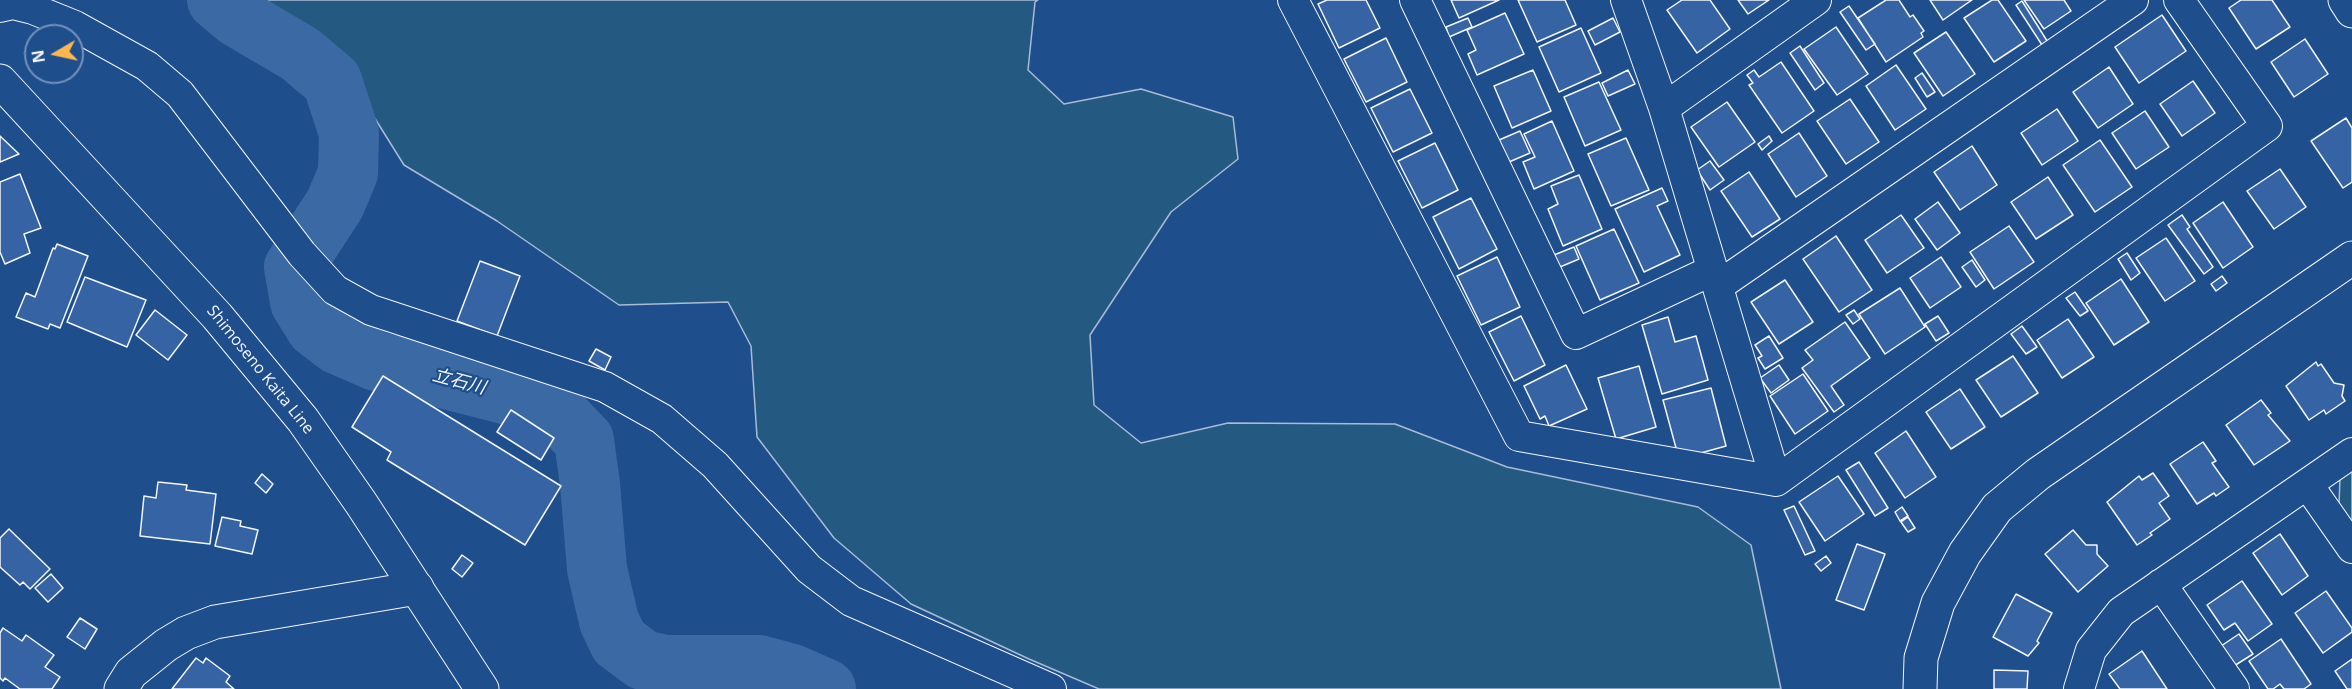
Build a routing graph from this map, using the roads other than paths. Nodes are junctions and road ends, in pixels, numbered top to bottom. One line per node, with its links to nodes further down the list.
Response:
1 (1293, 0): 15 (street)
2 (1415, 0): 13 (street)
3 (1626, 0): 11 (street)
4 (1816, 0): 11 (street)
5 (2133, 0): 13 (street)
6 (2179, 0): 15 (street)
7 (2345, 0): 9 (street)
8 (0, 7): 22 (street)
9 (2352, 11)
10 (0, 81): 19 (street, Shimoseno Kaita Line)
11 (1664, 108): 13 (street)
12 (2352, 258): 23 (street)
13 (1715, 278): 15 (street)
14 (2352, 453): 16 (street)
15 (1776, 481)
16 (2308, 485): 17 (street); 18 (street)
17 (2352, 548)
18 (2161, 584): 24 (street); 25 (street)
19 (417, 588): 20 (street); 21 (street, Shimoseno Kaita Line)
20 (121, 689)
21 (482, 689)
22 (1051, 689)
23 (1920, 689)
24 (2079, 689)
25 (2234, 689)

